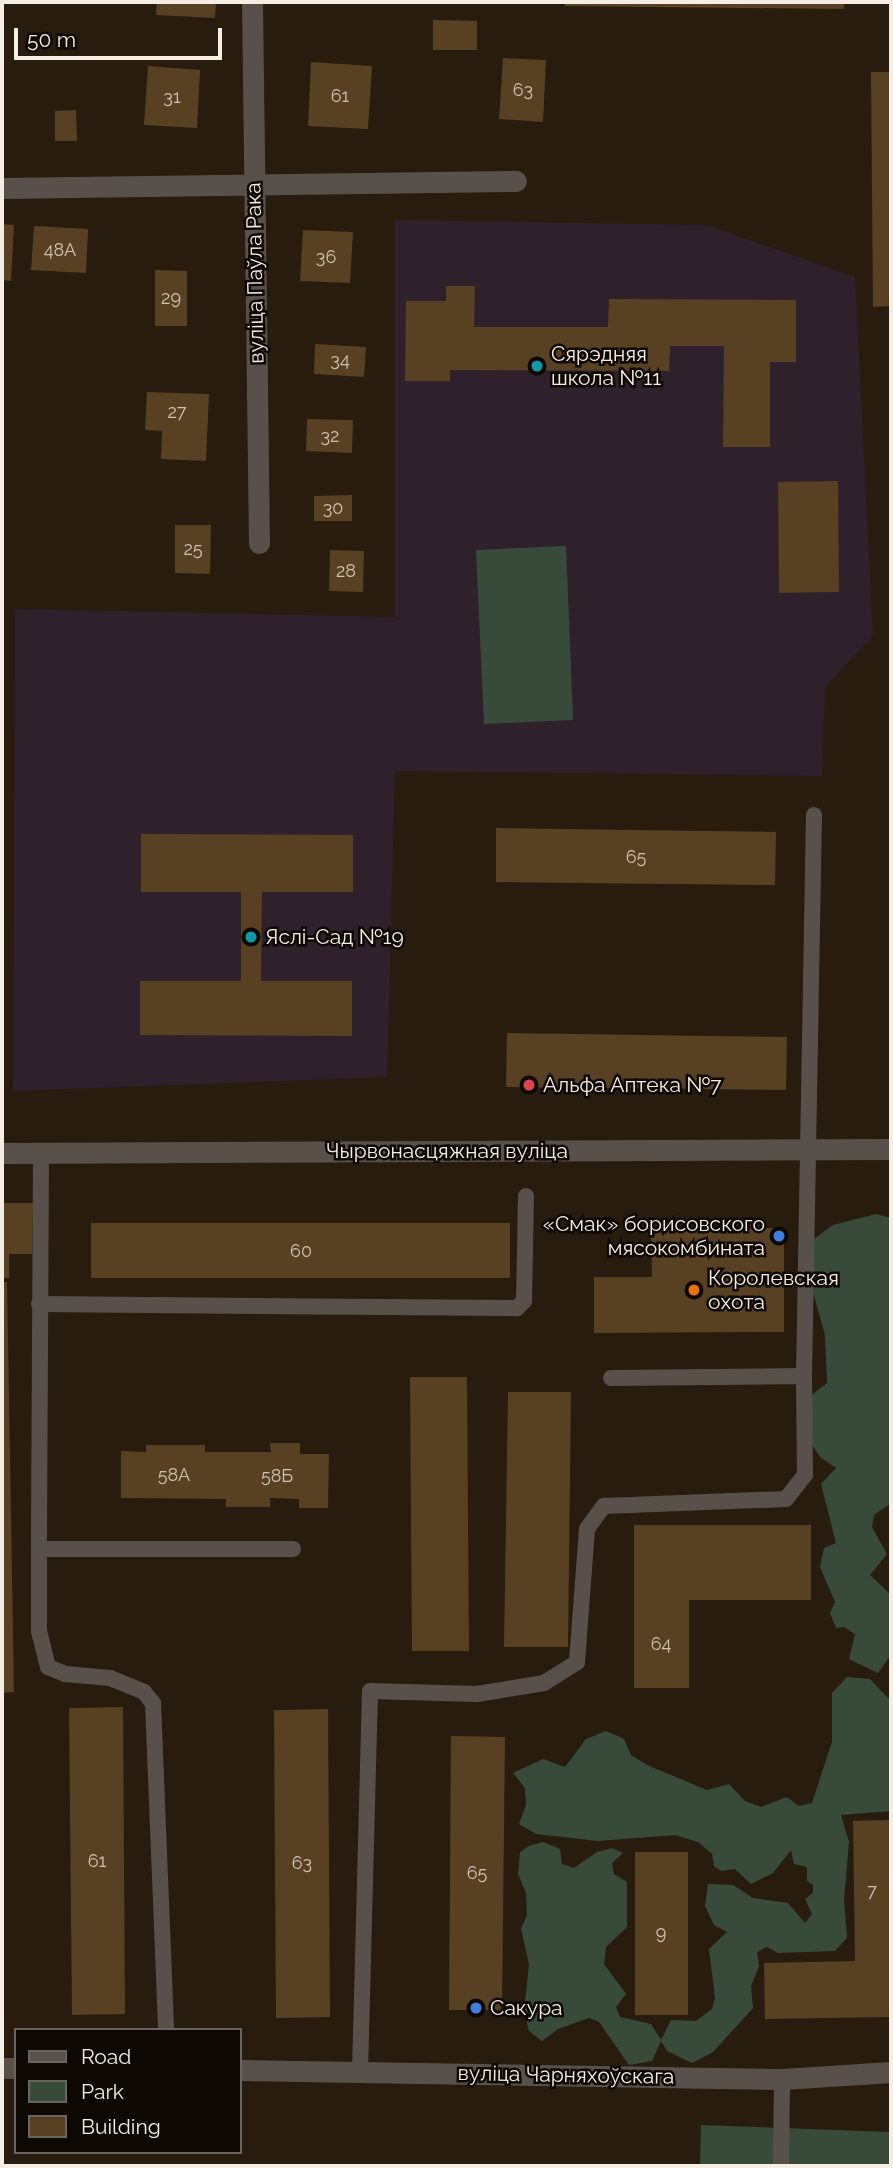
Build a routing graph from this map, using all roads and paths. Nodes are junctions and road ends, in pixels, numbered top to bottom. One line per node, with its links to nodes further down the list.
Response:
1 (252, 2): 3 (street, вуліца Паўла Рака)
2 (516, 181): 3 (street)
3 (254, 187): 4 (street); 5 (street, вуліца Паўла Рака)
4 (2, 188)
5 (258, 543)
6 (814, 815): 7 (lane)
7 (811, 1149): 8 (street, Чырвонасцяжная вуліца); 10 (street, Чырвонасцяжная вуліца); 13 (lane)
8 (891, 1149)
9 (2, 1153): 10 (street, Чырвонасцяжная вуліца)
10 (41, 1153): 12 (lane)
11 (526, 1196): 12 (lane)
12 (39, 1304): 15 (lane)
13 (804, 1377): 14 (lane); 19 (lane)
14 (611, 1378)
15 (38, 1549): 16 (lane); 17 (lane)
16 (293, 1549)
17 (166, 2028)
18 (242, 2070): 19 (street, вуліца Чарняхоўскага)
19 (360, 2072): 21 (street, вуліца Чарняхоўскага)
20 (891, 2072): 21 (street, вуліца Чарняхоўскага)
21 (782, 2079): 22 (lane)
22 (782, 2166)

